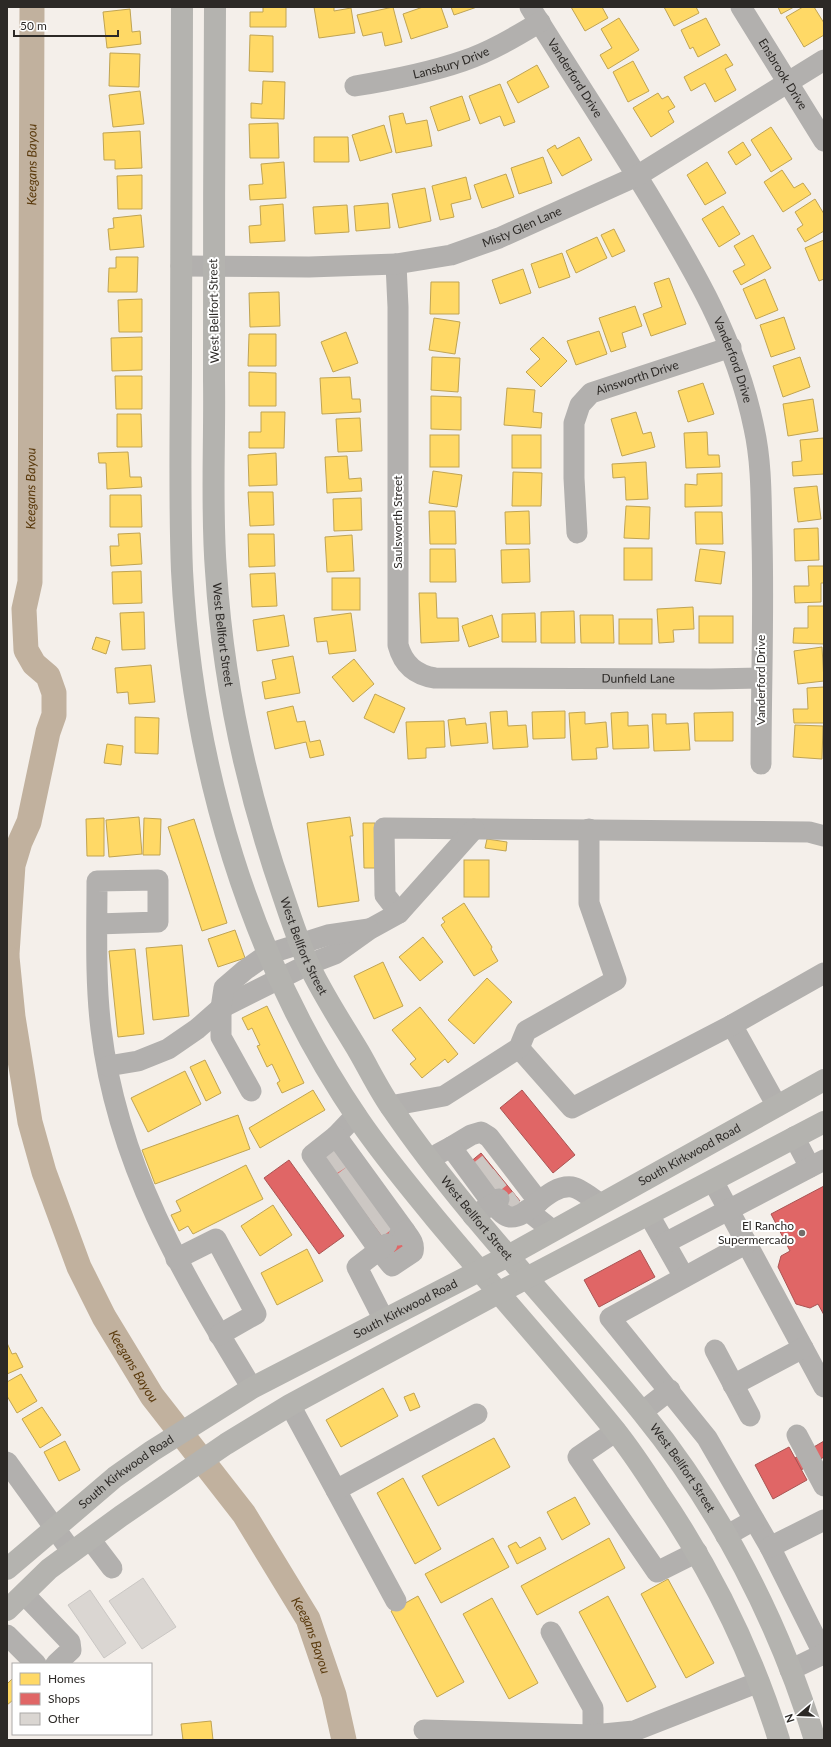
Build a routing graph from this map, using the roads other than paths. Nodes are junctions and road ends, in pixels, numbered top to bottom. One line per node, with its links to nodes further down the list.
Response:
1 (182, 7): 11 (main road)
2 (215, 7): 12 (main road, West Bellfort Street)
3 (740, 7): 6 (street, Ensbrook Drive)
4 (535, 15): 7 (street, Lansbury Drive); 9 (street, Vanderford Drive)
5 (824, 60): 6 (street, Misty Glen Lane)
6 (786, 83): 8 (street, Ensbrook Drive); 9 (street, Misty Glen Lane)
7 (355, 86)
8 (824, 141)
9 (637, 176): 10 (street, Misty Glen Lane); 13 (street, Vanderford Drive)
10 (396, 264): 12 (street, Misty Glen Lane); 17 (street, Saulsworth Street)
11 (181, 266): 12 (street, Misty Glen Lane); 16 (main road)
12 (213, 266): 15 (main road, West Bellfort Street)
13 (731, 347): 14 (street, Ainsworth Drive); 18 (street, Vanderford Drive)
14 (577, 533)
15 (224, 652): 16 (main road); 20 (main road, West Bellfort Street)
16 (190, 658): 21 (main road)
17 (515, 678): 18 (street, Dunfield Lane)
18 (761, 678): 19 (street, Vanderford Drive)
19 (761, 764)
20 (250, 789): 21 (main road); 28 (main road, West Bellfort Street)
21 (217, 796): 29 (main road)
22 (474, 829): 23 (street); 25 (street); 25 (street)
23 (589, 829): 24 (street); 35 (street)
24 (824, 836)
25 (399, 913): 27 (street)
26 (97, 924): 36 (street)
27 (370, 929): 28 (street); 30 (street)
28 (300, 944): 29 (street); 30 (main road, West Bellfort Street)
29 (268, 954): 32 (main road); 33 (street)
30 (309, 964): 32 (street); 39 (main road, West Bellfort Street)
31 (824, 973): 34 (street)
32 (279, 979): 33 (street); 41 (main road)
33 (221, 1008): 36 (street); 38 (street)
34 (732, 1025): 35 (street); 40 (street)
35 (519, 1048): 39 (street)
36 (108, 1066): 61 (street)
37 (824, 1080): 40 (main road, South Kirkwood Road)
38 (251, 1091)
39 (390, 1106): 46 (main road, West Bellfort Street)
40 (777, 1106): 44 (main road); 52 (main road, South Kirkwood Road)
41 (356, 1115): 43 (street); 49 (main road)
42 (824, 1122): 44 (main road)
43 (336, 1136): 47 (street); 47 (street)
44 (794, 1137): 48 (street); 50 (main road)
45 (451, 1147): 46 (street); 51 (street); 51 (street)
46 (429, 1159): 56 (main road, West Bellfort Street)
47 (336, 1161): 53 (street); 53 (street)
48 (817, 1164): 54 (street)
49 (400, 1175): 53 (street); 62 (main road)
50 (713, 1181): 54 (street); 55 (main road)
51 (499, 1183): 52 (street); 56 (street); 57 (street)
52 (601, 1204): 57 (main road, South Kirkwood Road)
53 (371, 1208): 66 (street)
54 (729, 1209): 58 (street); 59 (street)
55 (649, 1215): 58 (street); 64 (main road)
56 (473, 1216): 60 (main road, West Bellfort Street)
57 (552, 1230): 60 (main road, South Kirkwood Road)
58 (664, 1243): 63 (street)
59 (747, 1243): 63 (street); 68 (street)
60 (508, 1256): 62 (main road, South Kirkwood Road); 64 (main road, West Bellfort Street)
61 (176, 1259): 67 (street); 67 (street)
62 (478, 1270): 65 (main road); 66 (main road, South Kirkwood Road)
63 (684, 1277): 74 (street)
64 (527, 1278): 65 (main road); 76 (main road, West Bellfort Street)
65 (498, 1293): 75 (main road); 79 (main road)
66 (384, 1320): 70 (main road, South Kirkwood Road)
67 (219, 1335): 73 (street)
68 (803, 1348): 71 (street); 72 (street)
69 (715, 1350): 71 (street)
70 (274, 1377): 73 (main road, South Kirkwood Road); 75 (main road)
71 (733, 1385): 78 (street)
72 (824, 1387)
73 (252, 1388): 86 (main road, South Kirkwood Road)
74 (670, 1390): 76 (street); 84 (street)
75 (290, 1405): 83 (street); 88 (main road)
76 (642, 1412): 79 (main road); 87 (main road, West Bellfort Street)
77 (477, 1414): 83 (street)
78 (750, 1416)
79 (616, 1431): 91 (main road); 91 (street)
80 (797, 1435): 82 (street)
81 (7, 1462): 86 (street)
82 (824, 1486)
83 (336, 1490): 95 (street)
84 (754, 1520): 87 (street); 89 (street)
85 (824, 1520): 89 (street)
86 (54, 1528): 90 (street); 93 (main road, South Kirkwood Road)
87 (726, 1536): 91 (main road); 102 (main road, West Bellfort Street)
88 (90, 1539): 90 (main road); 92 (street)
89 (770, 1548): 99 (street)
90 (72, 1552): 94 (main road)
91 (697, 1552): 103 (main road)
92 (112, 1568)
93 (7, 1569)
94 (24, 1594): 96 (main road); 101 (street)
95 (396, 1601)
96 (7, 1610)
97 (551, 1632): 105 (street)
98 (7, 1635): 100 (street)
99 (824, 1655): 102 (street)
100 (35, 1663)
101 (57, 1663)
102 (790, 1670): 103 (main road); 107 (main road, West Bellfort Street)
103 (759, 1682): 105 (street); 106 (main road)
104 (424, 1730): 105 (street)
105 (593, 1735)
106 (779, 1740)
107 (818, 1740)

